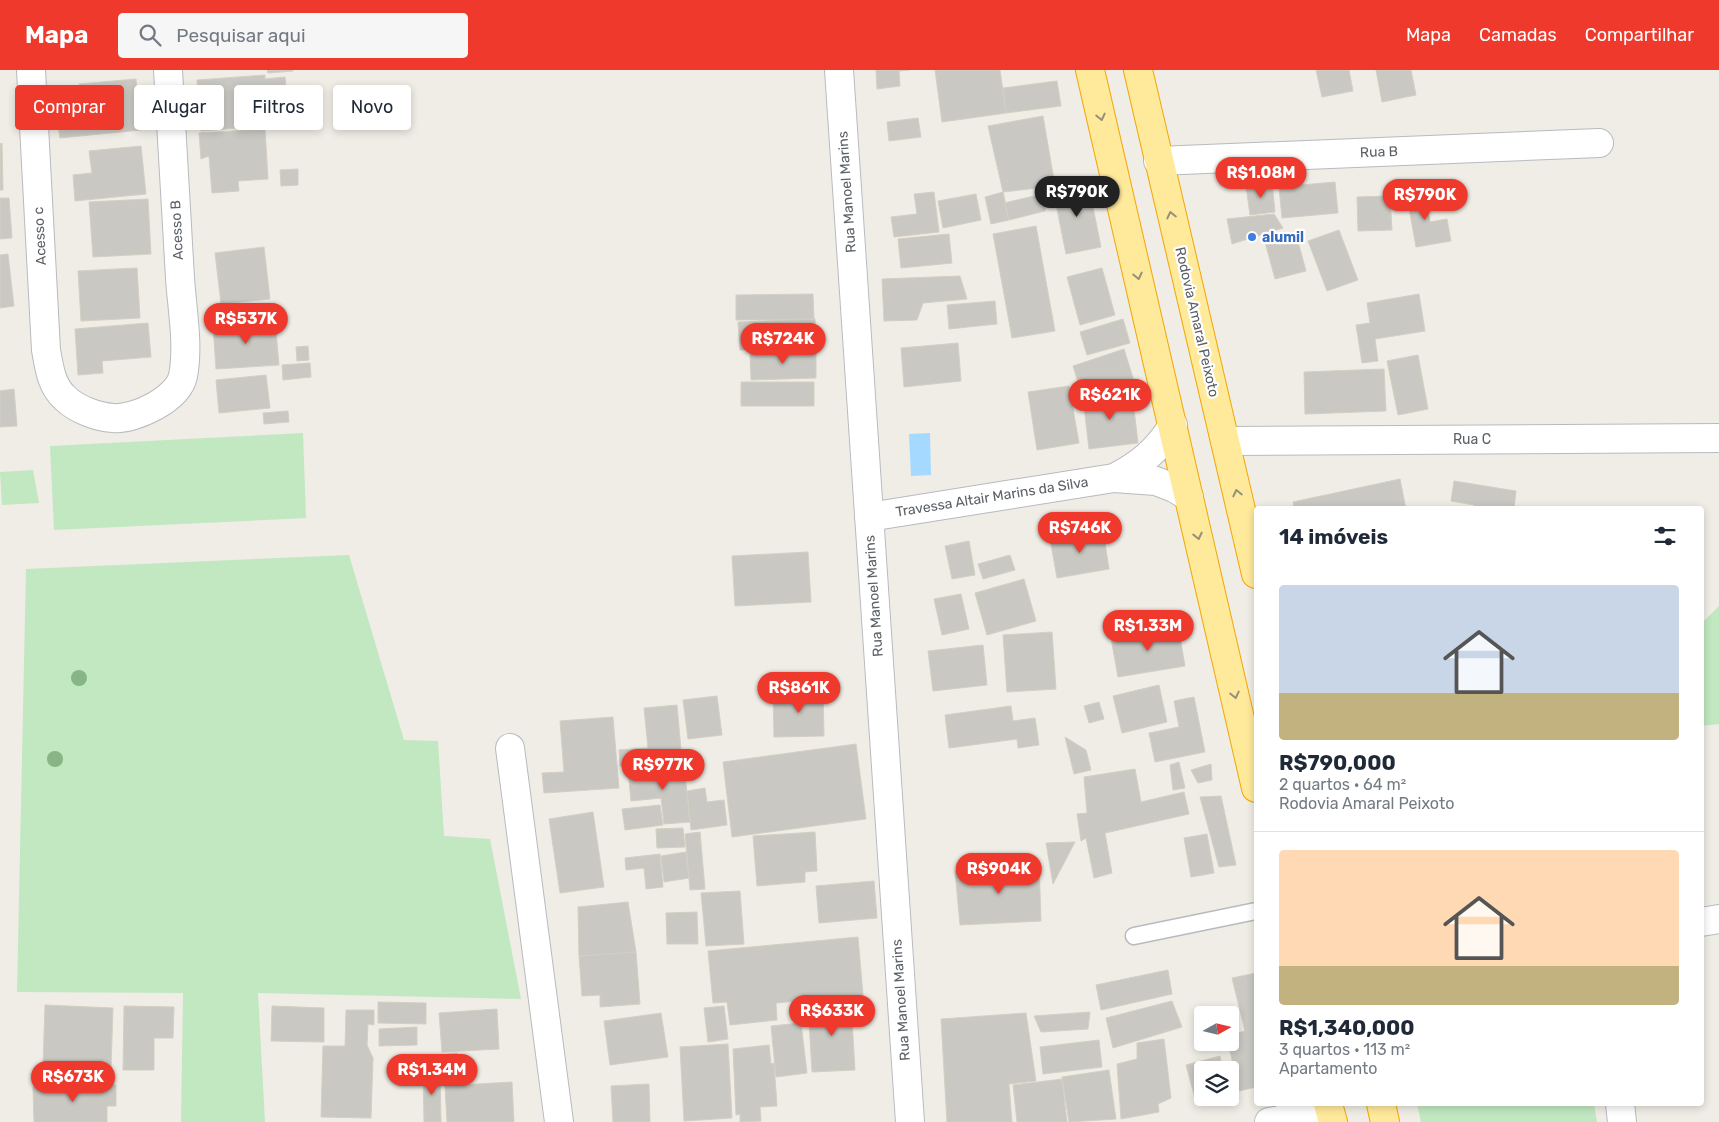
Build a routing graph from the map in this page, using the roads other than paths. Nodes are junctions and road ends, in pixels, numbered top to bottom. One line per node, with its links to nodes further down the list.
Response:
1 (31, 70): 8 (street, Acesso c)
2 (168, 70): 8 (street, Acesso B)
3 (840, 70): 14 (street, Rua Manoel Marins)
4 (1090, 70): 9 (highway, one-way to 9)
5 (1138, 70): 7 (highway, Rodovia Amaral Peixoto)
6 (1599, 143): 7 (street, Rua B)
7 (1158, 160): 11 (highway, Rodovia Amaral Peixoto, one-way to 7)
8 (178, 389)
9 (1173, 425): 12 (street, Travessa Altair Marins da Silva); 13 (highway)
10 (1719, 438): 11 (street, Rua C)
11 (1225, 441): 15 (highway, Rodovia Amaral Peixoto, one-way to 11)
12 (1114, 478): 13 (street, Travessa Altair Marins da Silva); 14 (street, Travessa Altair Marins da Silva)
13 (1190, 497): 17 (highway, one-way to 17)
14 (869, 517): 27 (street, Rua Manoel Marins)
15 (1254, 565)
16 (510, 748): 26 (street)
17 (1254, 779)
18 (1254, 911): 21 (lane)
19 (1719, 919): 20 (street)
20 (1704, 922)
21 (1134, 936)
22 (1381, 1106): 28 (highway)
23 (1620, 1106): 29 (street)
24 (1322, 1112): 25 (street)
25 (1277, 1121)
26 (558, 1122)
27 (910, 1122)
28 (1385, 1122)
29 (1622, 1122)

